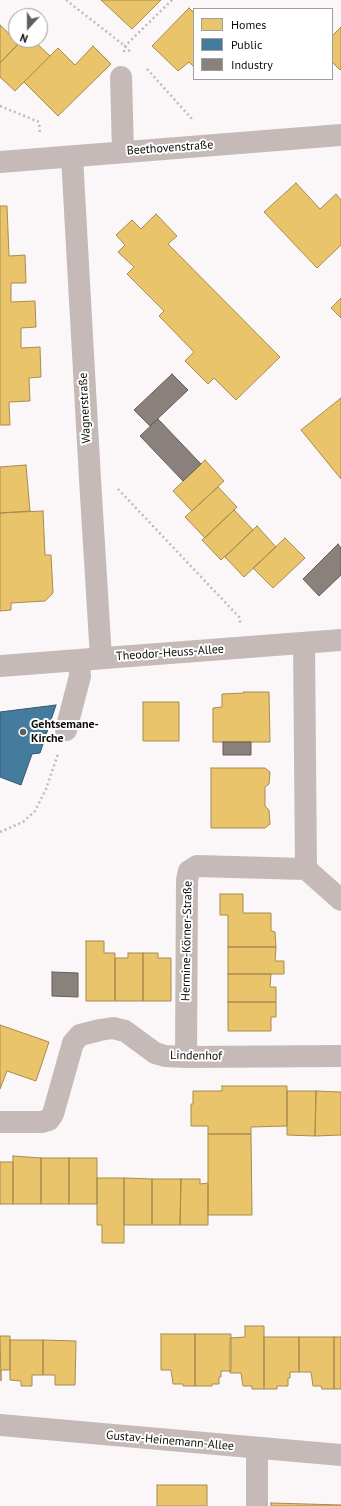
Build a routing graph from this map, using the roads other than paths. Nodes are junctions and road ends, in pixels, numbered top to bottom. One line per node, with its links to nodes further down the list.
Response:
1 (121, 77): 3 (street)
2 (341, 135): 3 (street, Beethovenstraße)
3 (123, 152): 4 (street, Beethovenstraße)
4 (72, 157): 5 (street, Beethovenstraße); 8 (street, Wagnerstraße)
5 (0, 162)
6 (341, 640): 7 (street, Theodor-Heuss-Allee)
7 (304, 643): 8 (street, Theodor-Heuss-Allee); 12 (street)
8 (101, 658): 9 (street, Theodor-Heuss-Allee)
9 (79, 660): 10 (street, Theodor-Heuss-Allee); 11 (street)
10 (0, 666)
11 (66, 730)
12 (306, 870): 13 (street); 15 (street, Hermine-Körner-Straße)
13 (341, 900)
14 (341, 1056): 15 (street, Lindenhof)
15 (186, 1057): 16 (street, Lindenhof)
16 (0, 1122)
17 (0, 1425): 18 (street, Gustav-Heinemann-Allee)
18 (257, 1448): 19 (street, Gustav-Heinemann-Allee); 20 (street)
19 (341, 1455)
20 (257, 1506)

